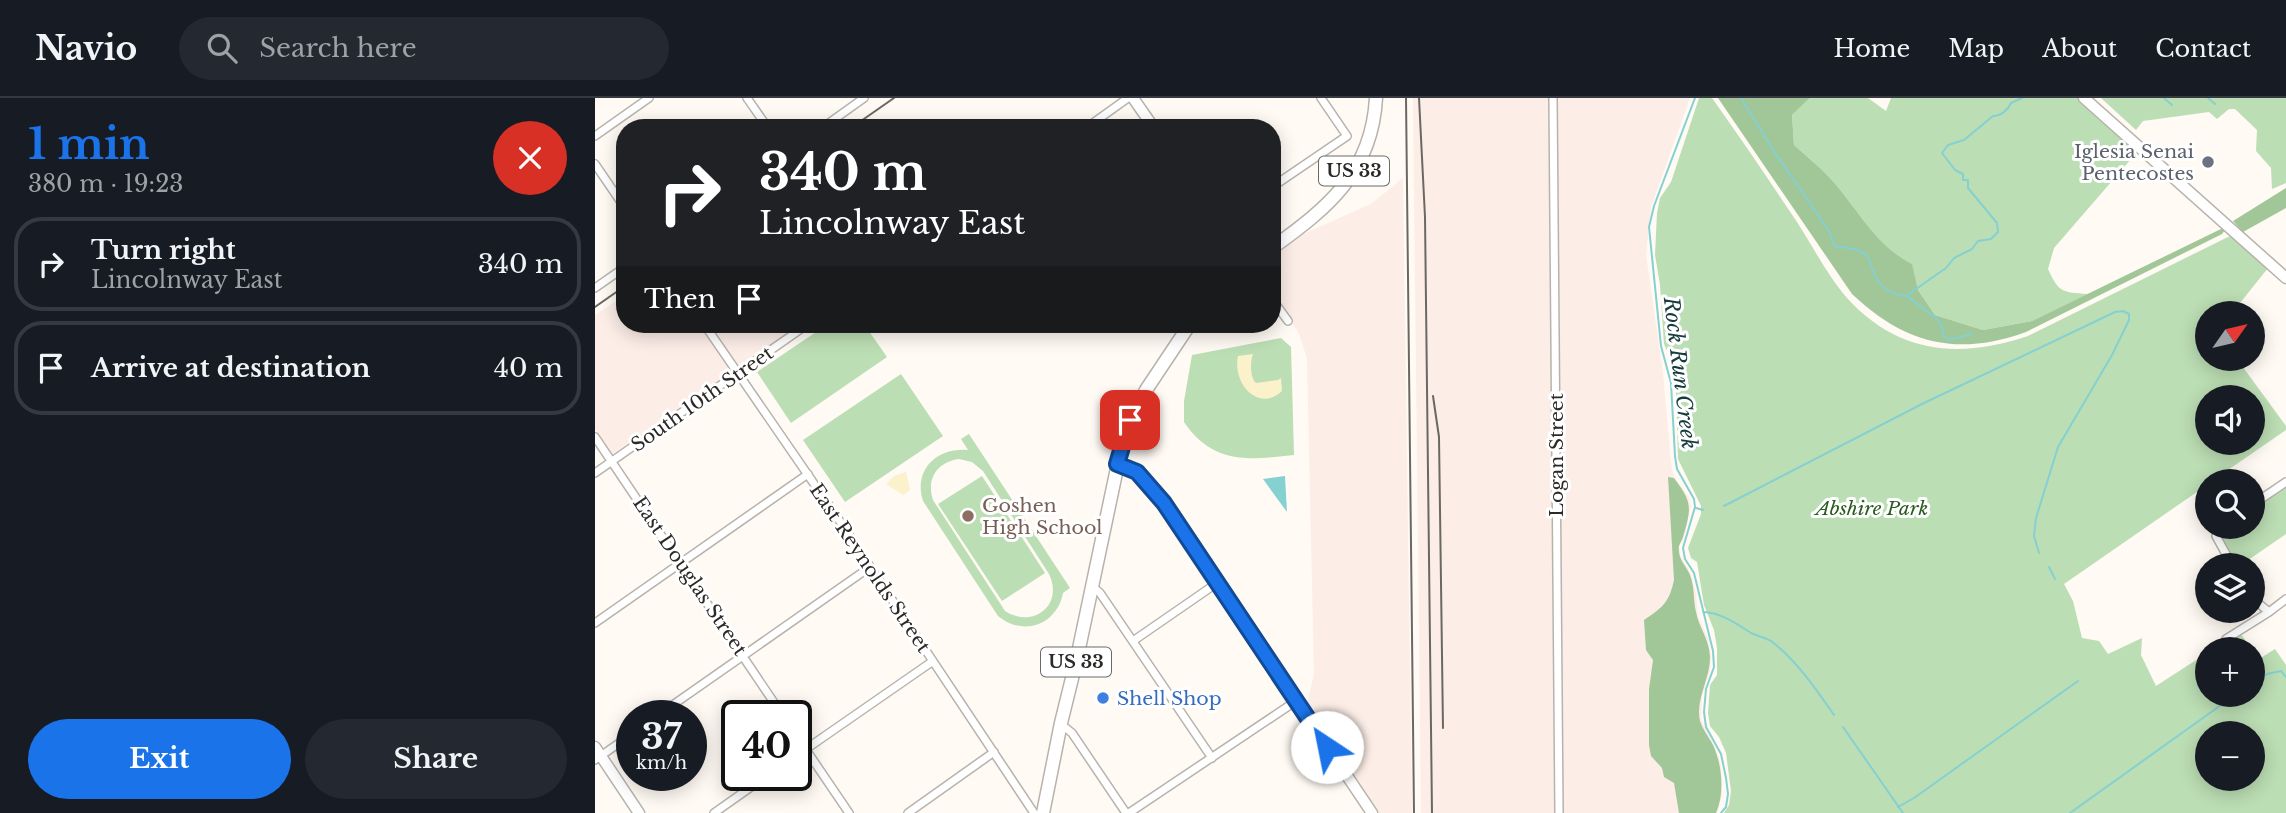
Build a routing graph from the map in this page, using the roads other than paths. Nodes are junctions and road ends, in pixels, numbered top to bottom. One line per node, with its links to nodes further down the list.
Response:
1 (649, 98): 9 (street)
2 (747, 98): 10 (street)
3 (864, 98): 11 (street)
4 (1131, 98): 12 (street); 13 (street)
5 (1321, 98): 17 (street)
6 (1376, 98): 19 (highway, US 33)
7 (1553, 98): 67 (street, Logan Street)
8 (2084, 98): 21 (street)
9 (619, 119)
10 (762, 119)
11 (835, 119)
12 (1100, 119)
13 (1147, 119)
14 (616, 121): 15 (street)
15 (595, 136)
16 (595, 164): 18 (street)
17 (1281, 181)
18 (616, 195)
19 (1281, 241)
20 (616, 273): 22 (street)
21 (2286, 278)
22 (595, 288)
23 (1281, 311): 24 (street)
24 (1288, 321)
25 (711, 333): 28 (street, East Reynolds Street)
26 (795, 333): 28 (street, South 10th Street)
27 (1184, 333): 31 (highway, US 33)
28 (739, 373): 30 (street, South 10th Street); 33 (street, East Reynolds Street)
29 (595, 437): 30 (street, East Douglas Street)
30 (612, 462): 32 (street, South 10th Street); 36 (street, East Douglas Street)
31 (1117, 464): 38 (street); 39 (highway, US 33)
32 (595, 473)
33 (808, 474): 36 (street); 37 (street, East Reynolds Street)
34 (2286, 482): 35 (street)
35 (2265, 496)
36 (682, 564): 43 (street); 46 (street, East Douglas Street)
37 (870, 568): 46 (street); 47 (street, East Reynolds Street)
38 (1217, 583): 45 (street); 50 (street)
39 (1092, 586): 45 (street); 51 (highway, US 33)
40 (2286, 599): 42 (street)
41 (2265, 609): 42 (street)
42 (2269, 612): 44 (street)
43 (595, 623)
44 (2229, 637)
45 (1133, 641): 57 (street)
46 (743, 656): 48 (street); 49 (street, East Douglas Street)
47 (933, 661): 53 (street); 54 (street, East Reynolds Street)
48 (680, 700)
49 (772, 700)
50 (1296, 701): 57 (street); 66 (street)
51 (1061, 723): 64 (highway, US 33); 65 (street)
52 (616, 743): 55 (street)
53 (812, 745)
54 (994, 752): 62 (street); 63 (street, East Reynolds Street)
55 (597, 754): 59 (street)
56 (812, 758): 61 (street)
57 (1212, 758): 65 (street)
58 (745, 791): 60 (street)
59 (639, 813)
60 (714, 813)
61 (849, 813)
62 (908, 813)
63 (1034, 813)
64 (1044, 813)
65 (1127, 813)
66 (1372, 813)
67 (1559, 813)

